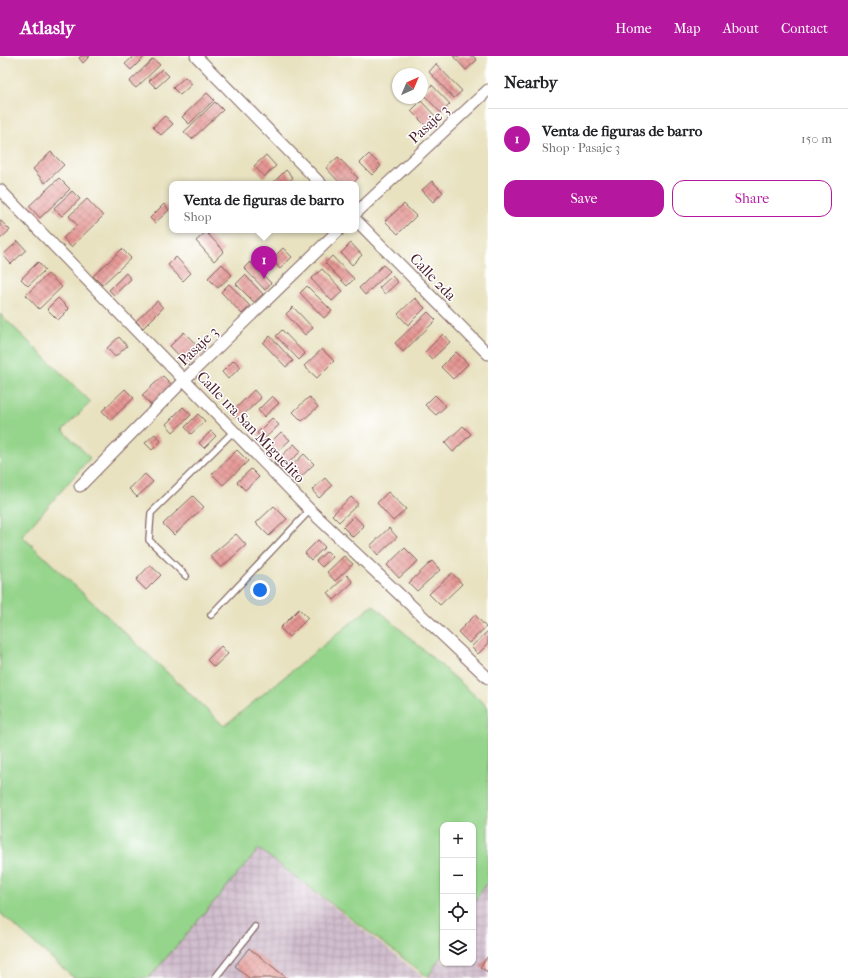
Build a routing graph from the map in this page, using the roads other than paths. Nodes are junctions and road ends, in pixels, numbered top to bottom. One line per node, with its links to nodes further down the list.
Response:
1 (196, 56): 3 (street)
2 (488, 90): 5 (street, Pasaje 3)
3 (318, 181)
4 (0, 190): 9 (street, Calle 1ra San Miguelito)
5 (359, 210)
6 (359, 223): 8 (street, Calle 2da)
7 (336, 233): 9 (street, Pasaje 3)
8 (488, 354)
9 (184, 380): 10 (street, Calle 1ra San Miguelito); 11 (street, Pasaje 3)
10 (234, 431): 12 (street, Calle 1ra San Miguelito); 13 (lane)
11 (80, 486)
12 (310, 510): 14 (lane); 15 (street, Calle 1ra San Miguelito)
13 (186, 576)
14 (211, 615)
15 (488, 678)
16 (255, 927): 17 (lane)
17 (215, 978)

